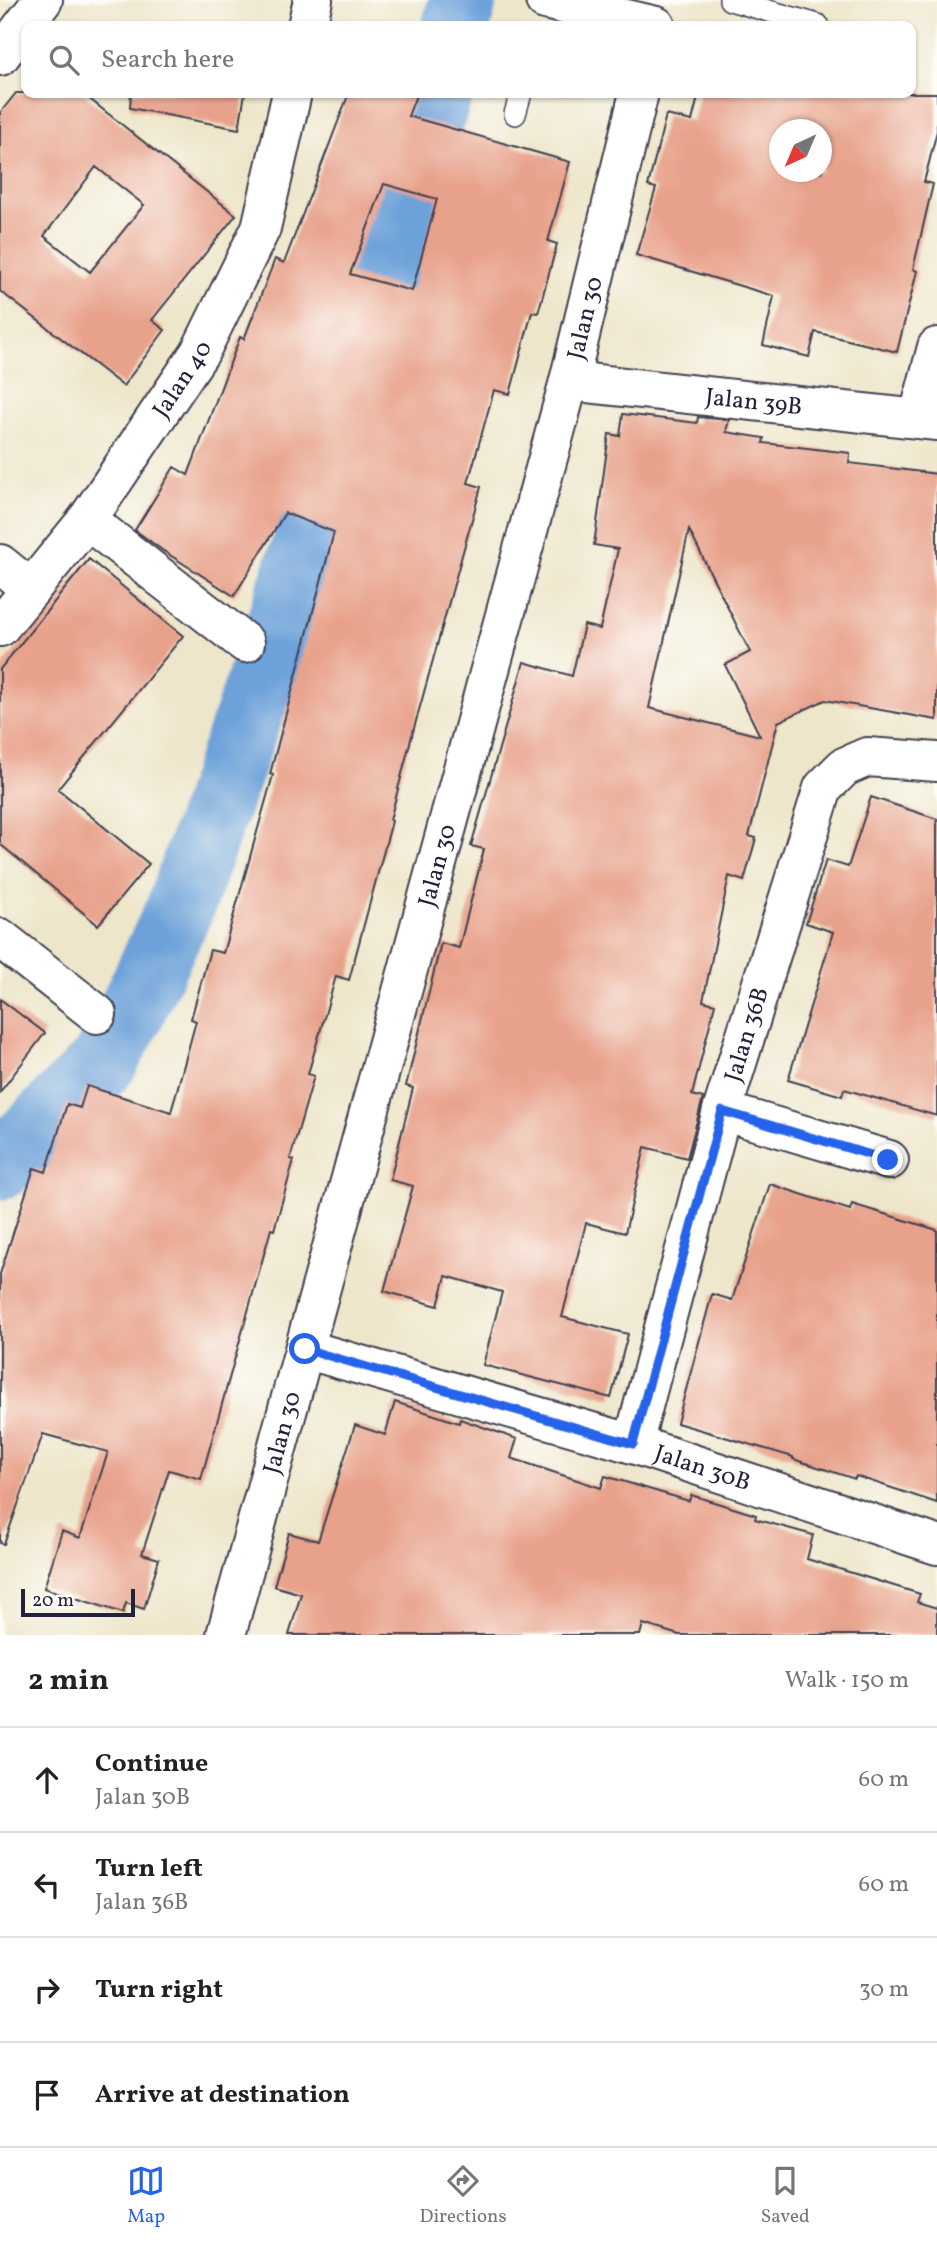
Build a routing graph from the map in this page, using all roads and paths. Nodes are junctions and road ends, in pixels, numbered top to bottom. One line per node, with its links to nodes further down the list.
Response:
1 (43, 0): 6 (street)
2 (313, 0): 7 (street)
3 (545, 0): 8 (street)
4 (663, 0): 9 (street)
5 (730, 0): 10 (lane)
6 (27, 21)
7 (308, 21)
8 (635, 21)
9 (657, 21)
10 (804, 21)
11 (21, 29): 12 (street)
12 (0, 56)
13 (291, 98): 20 (street, Jalan 40)
14 (519, 98): 16 (lane)
15 (638, 98): 18 (street, Jalan 30)
16 (514, 114)
17 (937, 348): 19 (street)
18 (569, 381): 19 (street, Jalan 39B); 30 (street, Jalan 30)
19 (928, 420)
20 (87, 520): 22 (street, Jalan 40); 24 (street)
21 (0, 564): 22 (street)
22 (31, 589): 23 (street, Jalan 40)
23 (0, 627)
24 (245, 643)
25 (937, 762): 28 (street, Jalan 36B)
26 (0, 938): 27 (street)
27 (97, 1014)
28 (722, 1111): 29 (street); 31 (street, Jalan 36B)
29 (888, 1160)
30 (305, 1349): 31 (street, Jalan 30B); 33 (street, Jalan 30)
31 (633, 1444): 32 (street, Jalan 30B)
32 (937, 1545)
33 (226, 1635)

